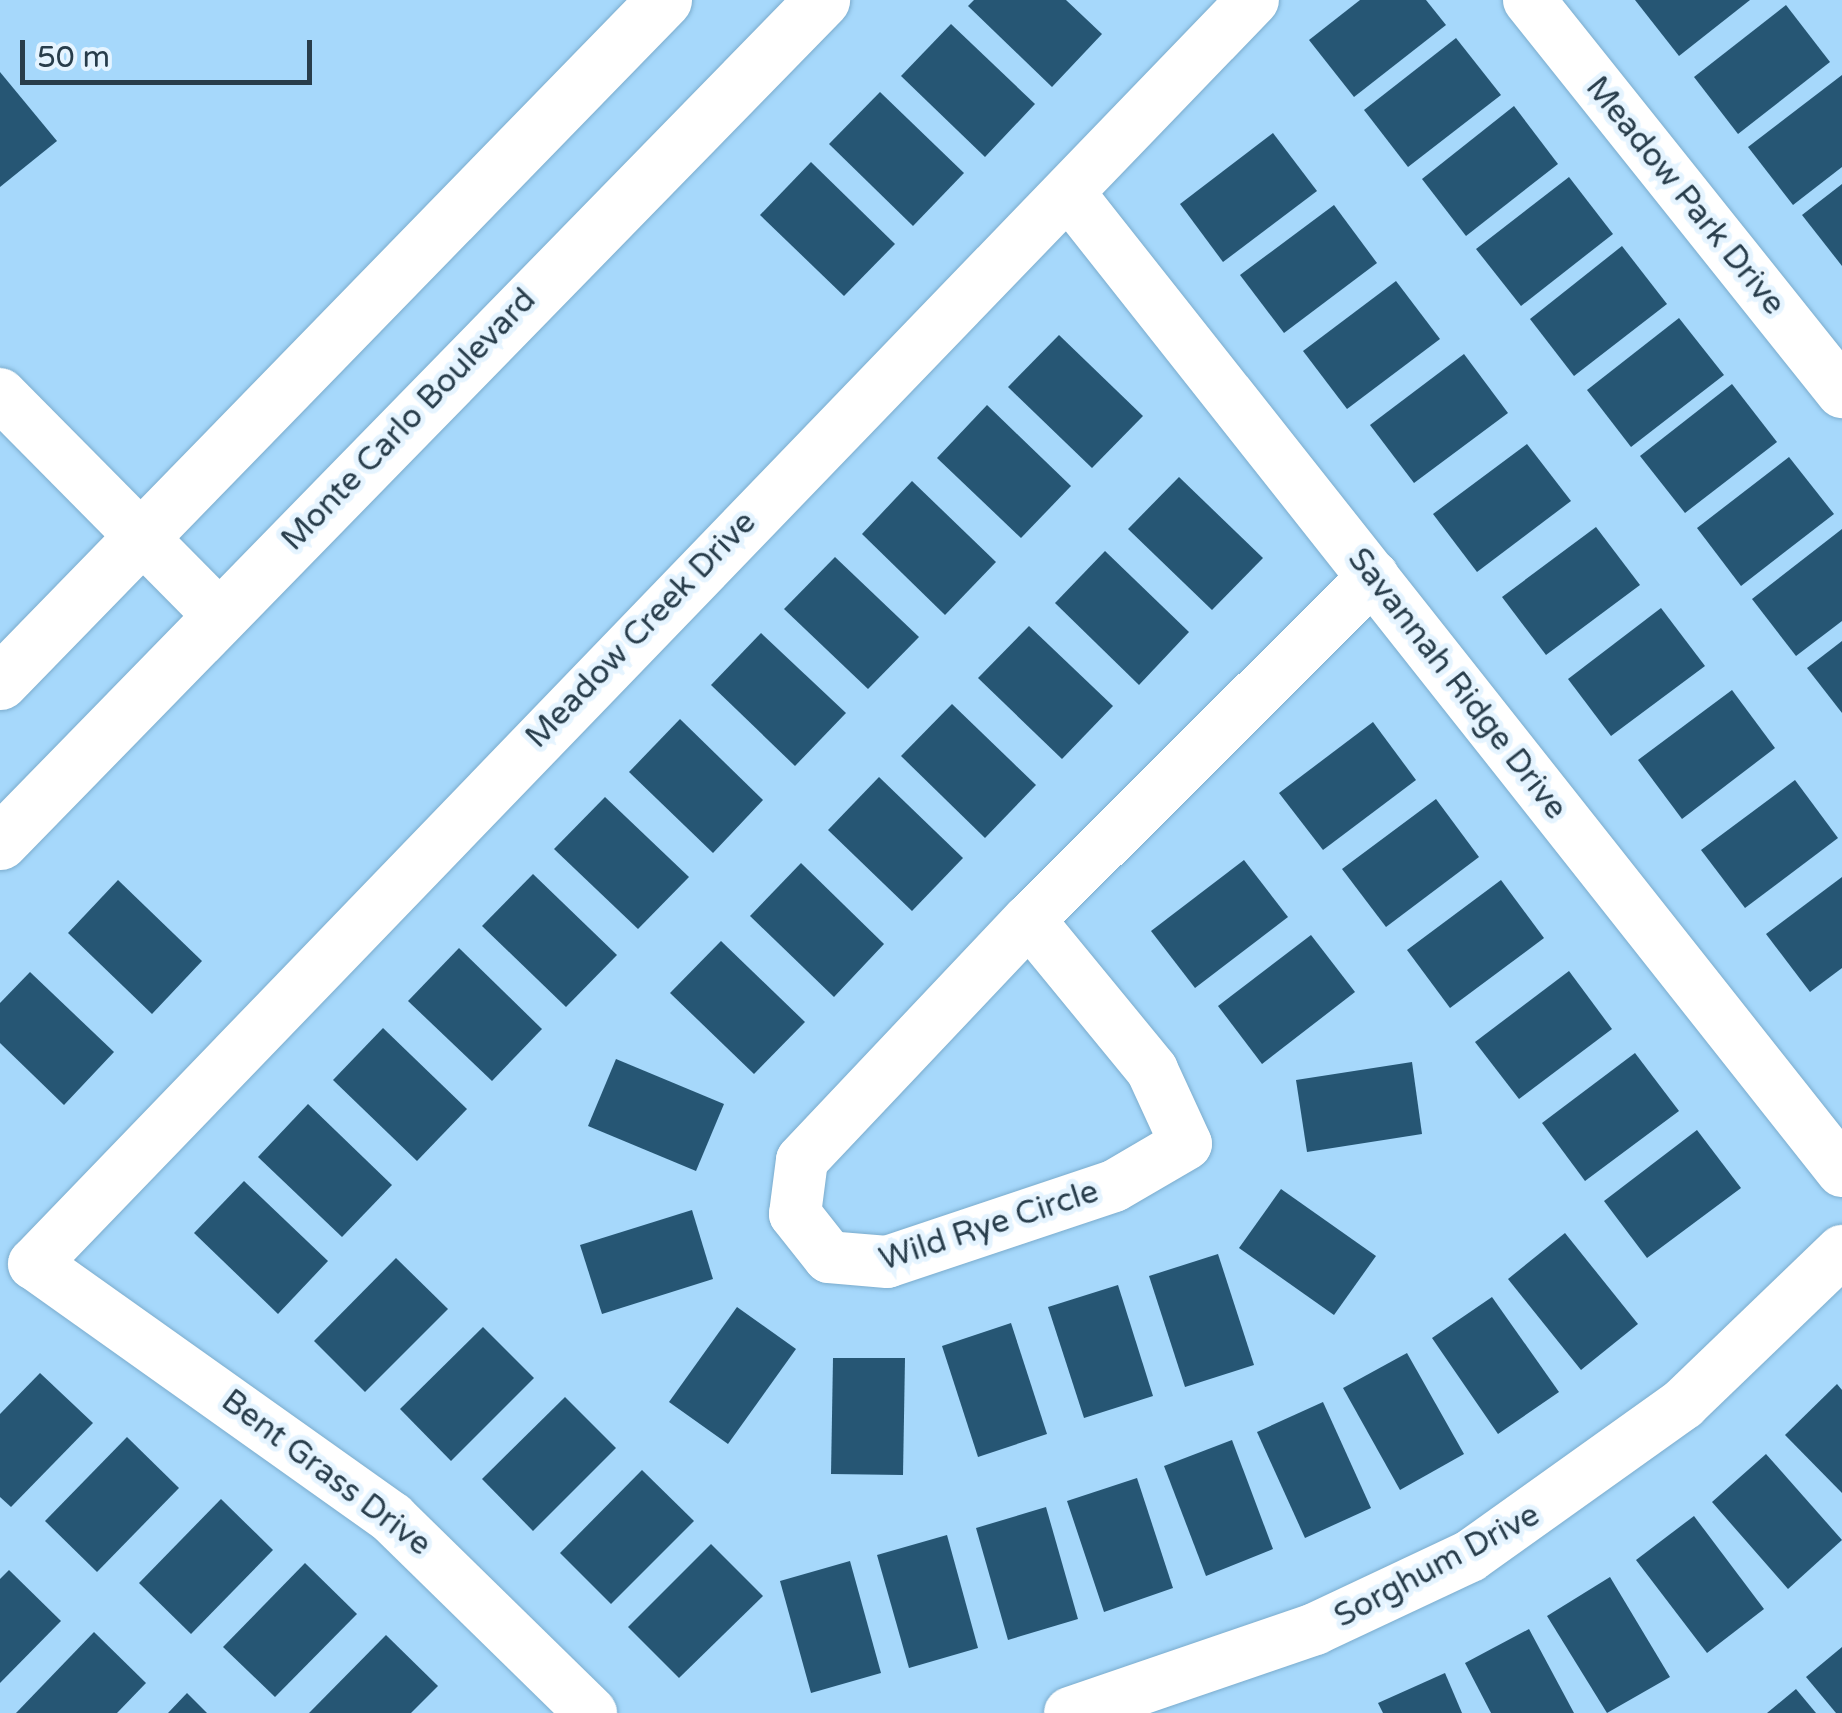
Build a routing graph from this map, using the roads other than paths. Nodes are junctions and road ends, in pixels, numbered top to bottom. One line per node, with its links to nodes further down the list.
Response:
1 (664, 0): 8 (main road)
2 (822, 0): 10 (main road, Monte Carlo Boulevard)
3 (1253, 0): 5 (street, Meadow Creek Drive)
4 (1529, 0): 6 (street, Meadow Park Drive)
5 (1071, 196): 9 (street, Savannah Ridge Drive); 16 (street, Meadow Creek Drive)
6 (1842, 392)
7 (0, 394): 8 (street)
8 (140, 536): 10 (street); 11 (main road)
9 (1373, 577): 13 (street, Wild Rye Circle); 14 (street, Savannah Ridge Drive)
10 (218, 614): 12 (main road, Monte Carlo Boulevard)
11 (0, 682)
12 (0, 842)
13 (1029, 920): 13 (street, Wild Rye Circle)
14 (1842, 1171)
15 (1842, 1251): 18 (street, Sorghum Drive)
16 (34, 1264): 17 (street, Bent Grass Drive)
17 (591, 1713)
18 (1070, 1713)

